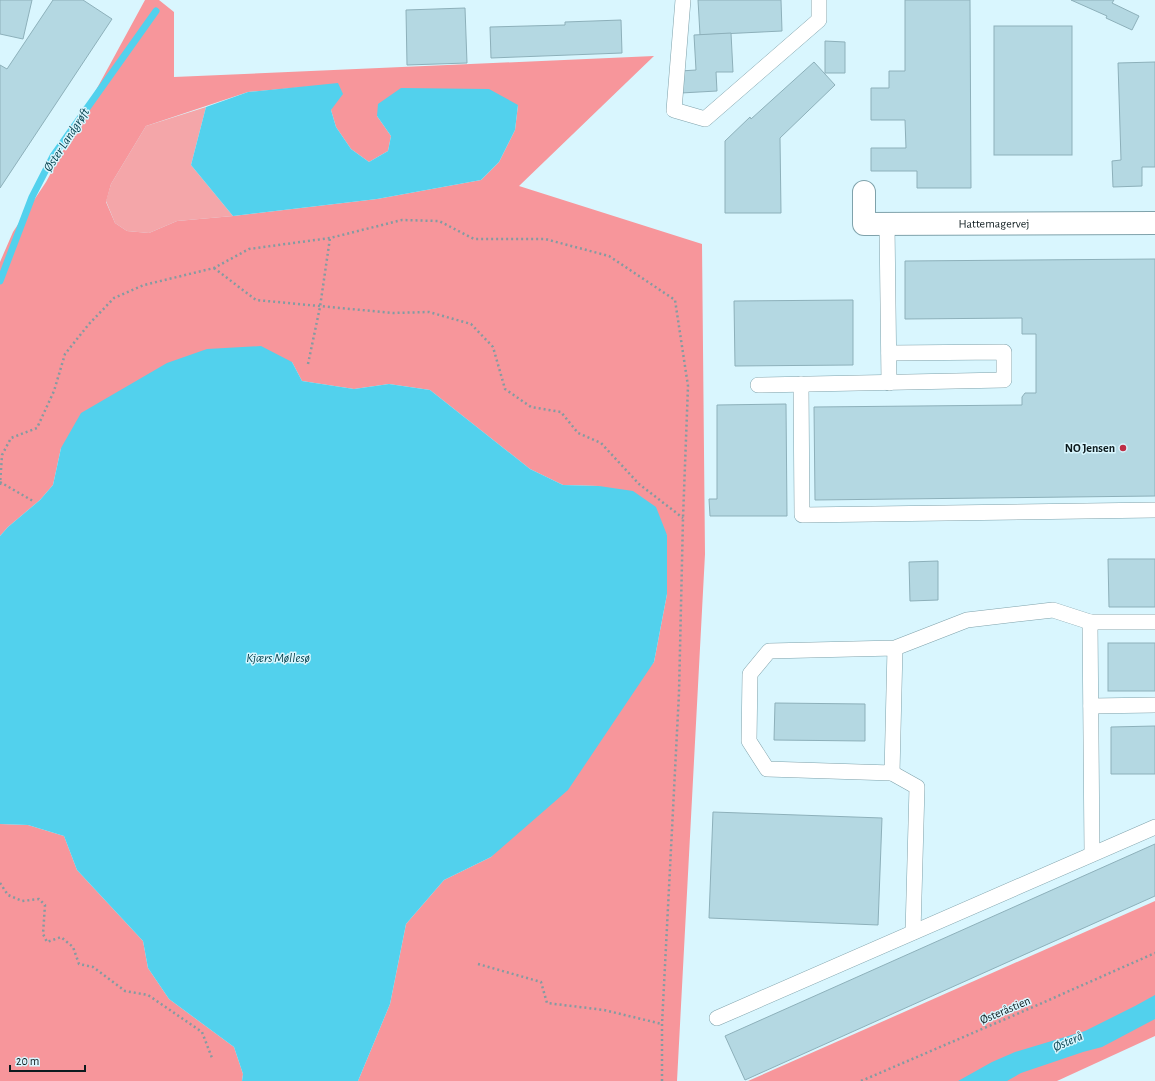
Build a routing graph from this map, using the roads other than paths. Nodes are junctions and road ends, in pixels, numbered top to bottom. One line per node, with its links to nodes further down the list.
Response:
1 (683, 0): 2 (lane)
2 (819, 0)
3 (864, 192): 5 (street, Hattemagervej)
4 (1155, 223): 5 (street, Hattemagervej)
5 (888, 224): 6 (lane)
6 (889, 353): 7 (lane); 7 (lane)
7 (889, 383): 8 (lane)
8 (802, 384): 9 (lane); 10 (lane)
9 (758, 385)
10 (1155, 510)
11 (1090, 622): 12 (lane); 13 (lane); 15 (lane)
12 (1155, 622)
13 (895, 648): 16 (lane); 16 (lane)
14 (1155, 705): 15 (lane)
15 (1091, 706): 18 (lane)
16 (892, 773): 19 (lane)
17 (1155, 827): 18 (lane)
18 (1092, 854): 19 (lane)
19 (913, 932): 20 (lane)
20 (717, 1018)

